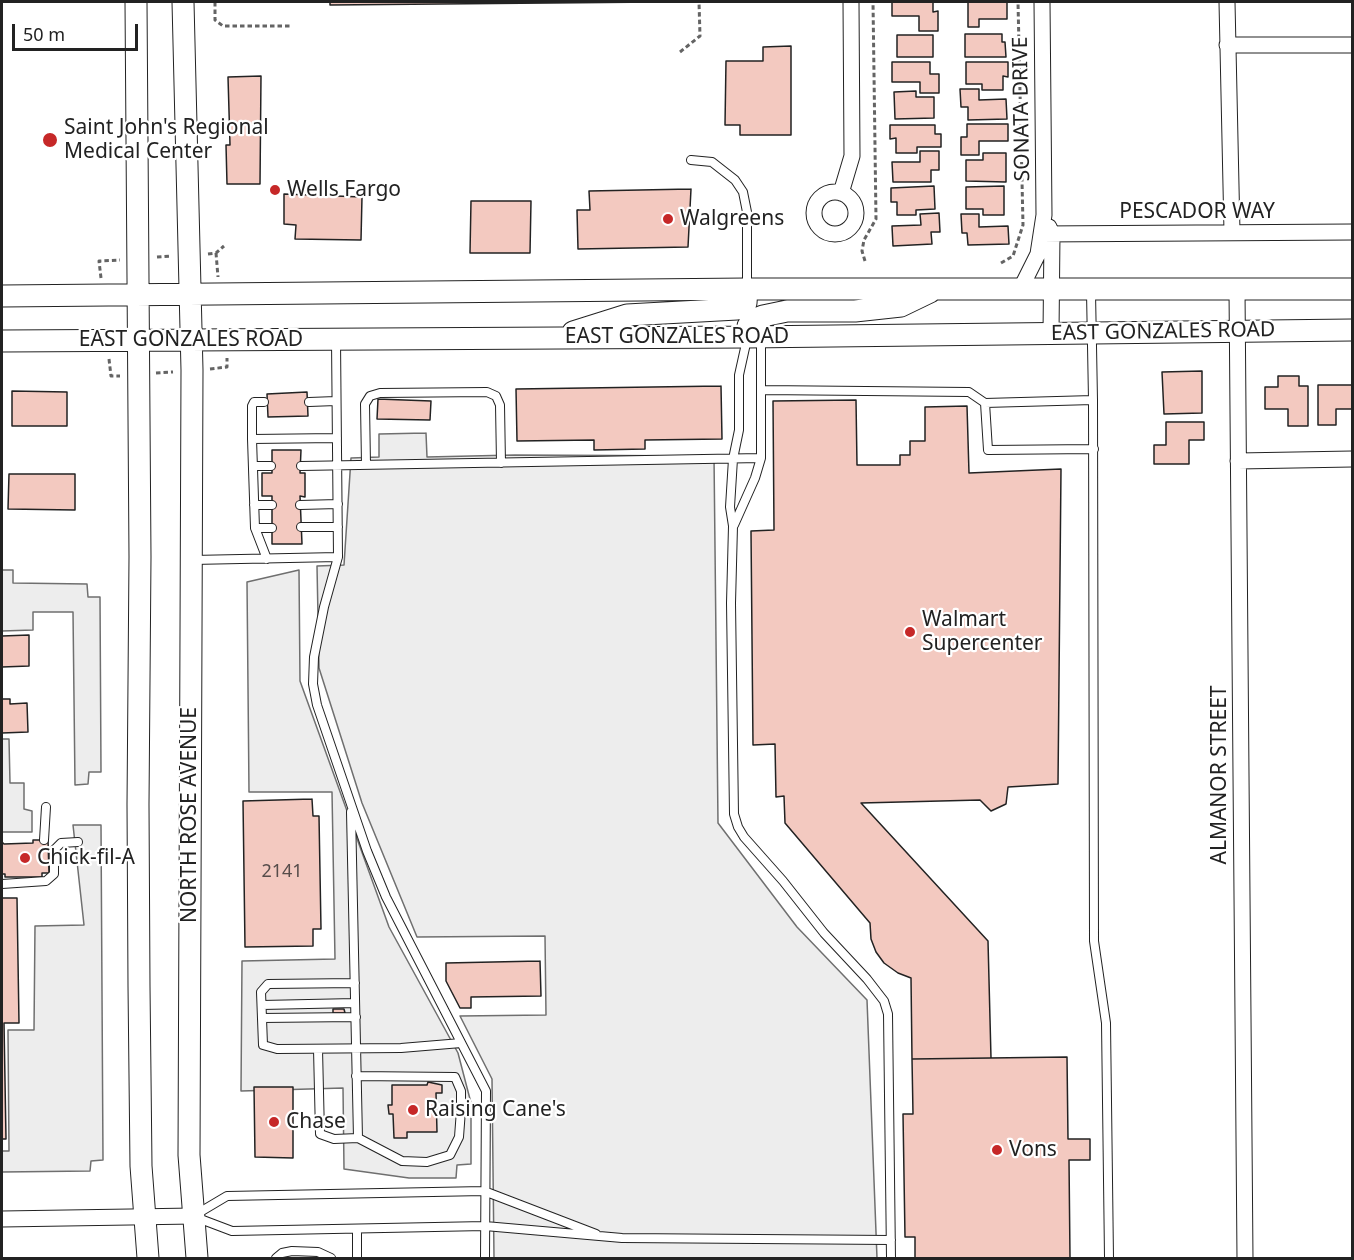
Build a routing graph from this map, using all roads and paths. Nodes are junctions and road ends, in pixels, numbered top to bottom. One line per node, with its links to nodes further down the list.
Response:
1 (136, 2): 32 (main road)
2 (183, 2): 33 (main road, NORTH ROSE AVENUE)
3 (214, 2): 10 (path)
4 (699, 2): 13 (path)
5 (851, 2): 15 (street)
6 (873, 2): 22 (path)
7 (1018, 2): 23 (path)
8 (1042, 2): 18 (street, SONATA DRIVE)
9 (1227, 2): 11 (street)
10 (291, 26)
11 (1227, 45): 12 (street); 16 (street)
12 (1353, 45)
13 (680, 52)
14 (691, 160): 24 (lane)
15 (841, 193)
16 (1232, 232): 17 (street, PESCADOR WAY); 18 (street, PESCADOR WAY)
17 (1353, 232)
18 (1046, 234): 27 (street, SONATA DRIVE); 28 (street, SONATA DRIVE)
19 (224, 246): 20 (path)
20 (216, 253)
21 (99, 261): 31 (path)
22 (865, 261)
23 (1000, 263)
24 (747, 289): 26 (main road, EAST GONZALES ROAD); 33 (main road, EAST GONZALES ROAD); 40 (main road)
25 (1353, 289): 30 (main road, EAST GONZALES ROAD)
26 (935, 290): 27 (main road, EAST GONZALES ROAD); 39 (main road)
27 (1020, 290): 28 (main road, EAST GONZALES ROAD)
28 (1052, 290): 29 (main road, EAST GONZALES ROAD); 38 (street, SONATA DRIVE)
29 (1091, 290): 30 (main road, EAST GONZALES ROAD); 37 (lane)
30 (1237, 290): 36 (street, ALMANOR STREET)
31 (102, 294): 32 (main road, EAST GONZALES ROAD); 34 (main road, EAST GONZALES ROAD)
32 (138, 294): 33 (main road, EAST GONZALES ROAD); 43 (main road)
33 (189, 294): 44 (main road, NORTH ROSE AVENUE)
34 (2, 296)
35 (1353, 330): 36 (main road, EAST GONZALES ROAD)
36 (1237, 331): 37 (main road, EAST GONZALES ROAD); 59 (street, ALMANOR STREET)
37 (1092, 333): 38 (main road, EAST GONZALES ROAD); 48 (lane)
38 (1051, 334): 39 (main road, EAST GONZALES ROAD)
39 (754, 337): 40 (main road, EAST GONZALES ROAD); 47 (lane); 57 (lane)
40 (556, 338): 41 (main road, EAST GONZALES ROAD)
41 (336, 339): 44 (main road, EAST GONZALES ROAD); 49 (lane)
42 (107, 340): 43 (main road, EAST GONZALES ROAD); 45 (main road, EAST GONZALES ROAD); 46 (path)
43 (139, 340): 44 (main road, EAST GONZALES ROAD); 95 (main road)
44 (192, 340): 77 (main road, NORTH ROSE AVENUE)
45 (2, 341)
46 (111, 376)
47 (762, 390): 52 (lane); 56 (lane)
48 (1093, 400): 52 (lane); 55 (lane)
49 (336, 401): 51 (lane); 53 (lane)
50 (264, 402): 54 (lane)
51 (309, 402)
52 (985, 403): 55 (lane)
53 (337, 438): 54 (lane); 61 (lane)
54 (252, 439): 63 (lane)
55 (1094, 449): 108 (lane)
56 (761, 458): 57 (lane); 71 (lane)
57 (733, 459): 60 (lane); 71 (lane)
58 (1353, 459): 59 (street)
59 (1238, 461): 109 (street, ALMANOR STREET)
60 (501, 463): 62 (lane); 62 (lane)
61 (337, 465): 62 (lane); 65 (lane); 66 (lane)
62 (366, 465)
63 (253, 466): 64 (lane); 67 (lane)
64 (272, 466)
65 (301, 466)
66 (338, 504): 69 (lane); 70 (lane)
67 (254, 505): 68 (lane); 73 (lane)
68 (272, 505)
69 (300, 505)
70 (338, 526): 72 (lane); 75 (lane)
71 (733, 526): 100 (lane)
72 (301, 527)
73 (255, 528): 74 (lane); 76 (lane)
74 (272, 528)
75 (338, 557): 76 (lane); 78 (lane)
76 (267, 559): 77 (lane)
77 (190, 560): 94 (main road, NORTH ROSE AVENUE)
78 (350, 802): 83 (lane); 88 (lane)
79 (46, 807): 80 (lane)
80 (44, 840)
81 (78, 842): 82 (lane)
82 (2, 884)
83 (355, 983): 84 (lane); 85 (lane)
84 (355, 1004): 85 (lane); 86 (lane)
85 (262, 1005): 87 (lane)
86 (356, 1017): 87 (lane); 89 (lane)
87 (262, 1018): 90 (lane)
88 (461, 1043): 89 (lane); 93 (lane)
89 (356, 1048): 90 (lane); 91 (lane)
90 (318, 1049): 92 (lane)
91 (356, 1076): 92 (lane); 92 (lane)
92 (358, 1138)
93 (484, 1191): 94 (lane); 97 (lane); 99 (lane)
94 (194, 1216): 95 (street); 98 (lane); 102 (main road, NORTH ROSE AVENUE)
95 (144, 1218): 96 (street); 101 (main road)
96 (2, 1219)
97 (485, 1226): 98 (lane); 99 (lane); 106 (lane)
98 (357, 1229): 105 (lane)
99 (600, 1235): 100 (lane)
100 (891, 1240): 107 (lane)
101 (148, 1258)
102 (197, 1258)
103 (276, 1258): 104 (lane)
104 (331, 1258)
105 (357, 1258)
106 (485, 1258)
107 (891, 1258)
108 (1108, 1258)
109 (1245, 1258)

